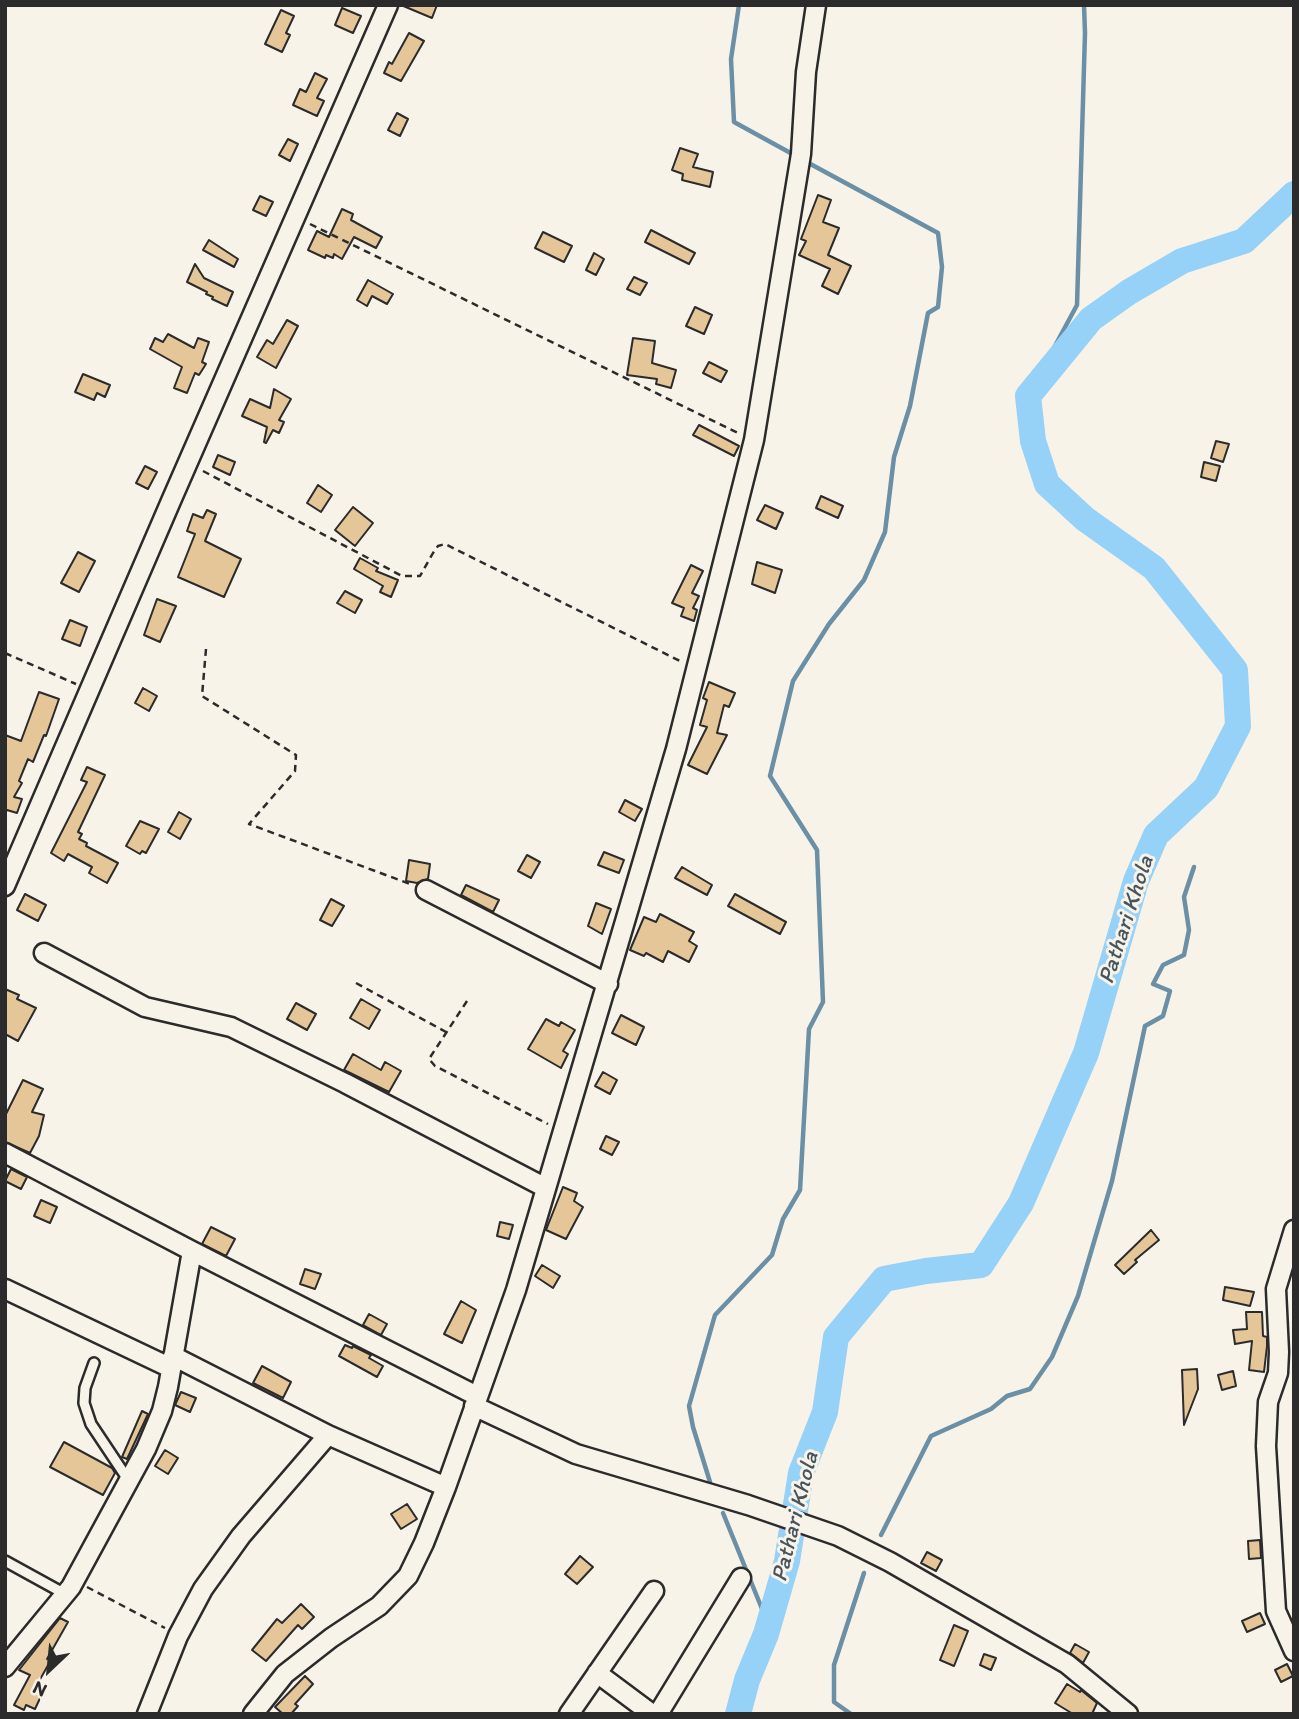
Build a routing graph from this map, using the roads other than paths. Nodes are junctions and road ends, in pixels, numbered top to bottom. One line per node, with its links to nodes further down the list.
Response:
1 (388, 5): 3 (street)
2 (816, 5): 6 (street)
3 (6, 881)
4 (426, 890): 6 (street)
5 (44, 953): 8 (street)
6 (608, 984): 8 (street)
7 (5, 1153): 10 (street)
8 (546, 1188): 14 (street)
9 (1294, 1230): 22 (street)
10 (192, 1251): 12 (street); 14 (street)
11 (5, 1289): 12 (street)
12 (172, 1362): 15 (street); 16 (street)
13 (94, 1363): 16 (lane)
14 (476, 1401): 17 (street); 30 (street)
15 (328, 1435): 17 (street); 25 (street)
16 (130, 1483): 20 (street)
17 (446, 1487): 26 (street)
18 (5, 1561): 20 (lane)
19 (741, 1578): 29 (street)
20 (70, 1587): 23 (street)
21 (654, 1591): 24 (street)
22 (1294, 1651)
23 (5, 1667)
24 (597, 1672): 27 (street); 28 (street)
25 (147, 1714)
26 (253, 1714)
27 (569, 1714)
28 (652, 1714)
29 (657, 1714)
30 (1128, 1714)

